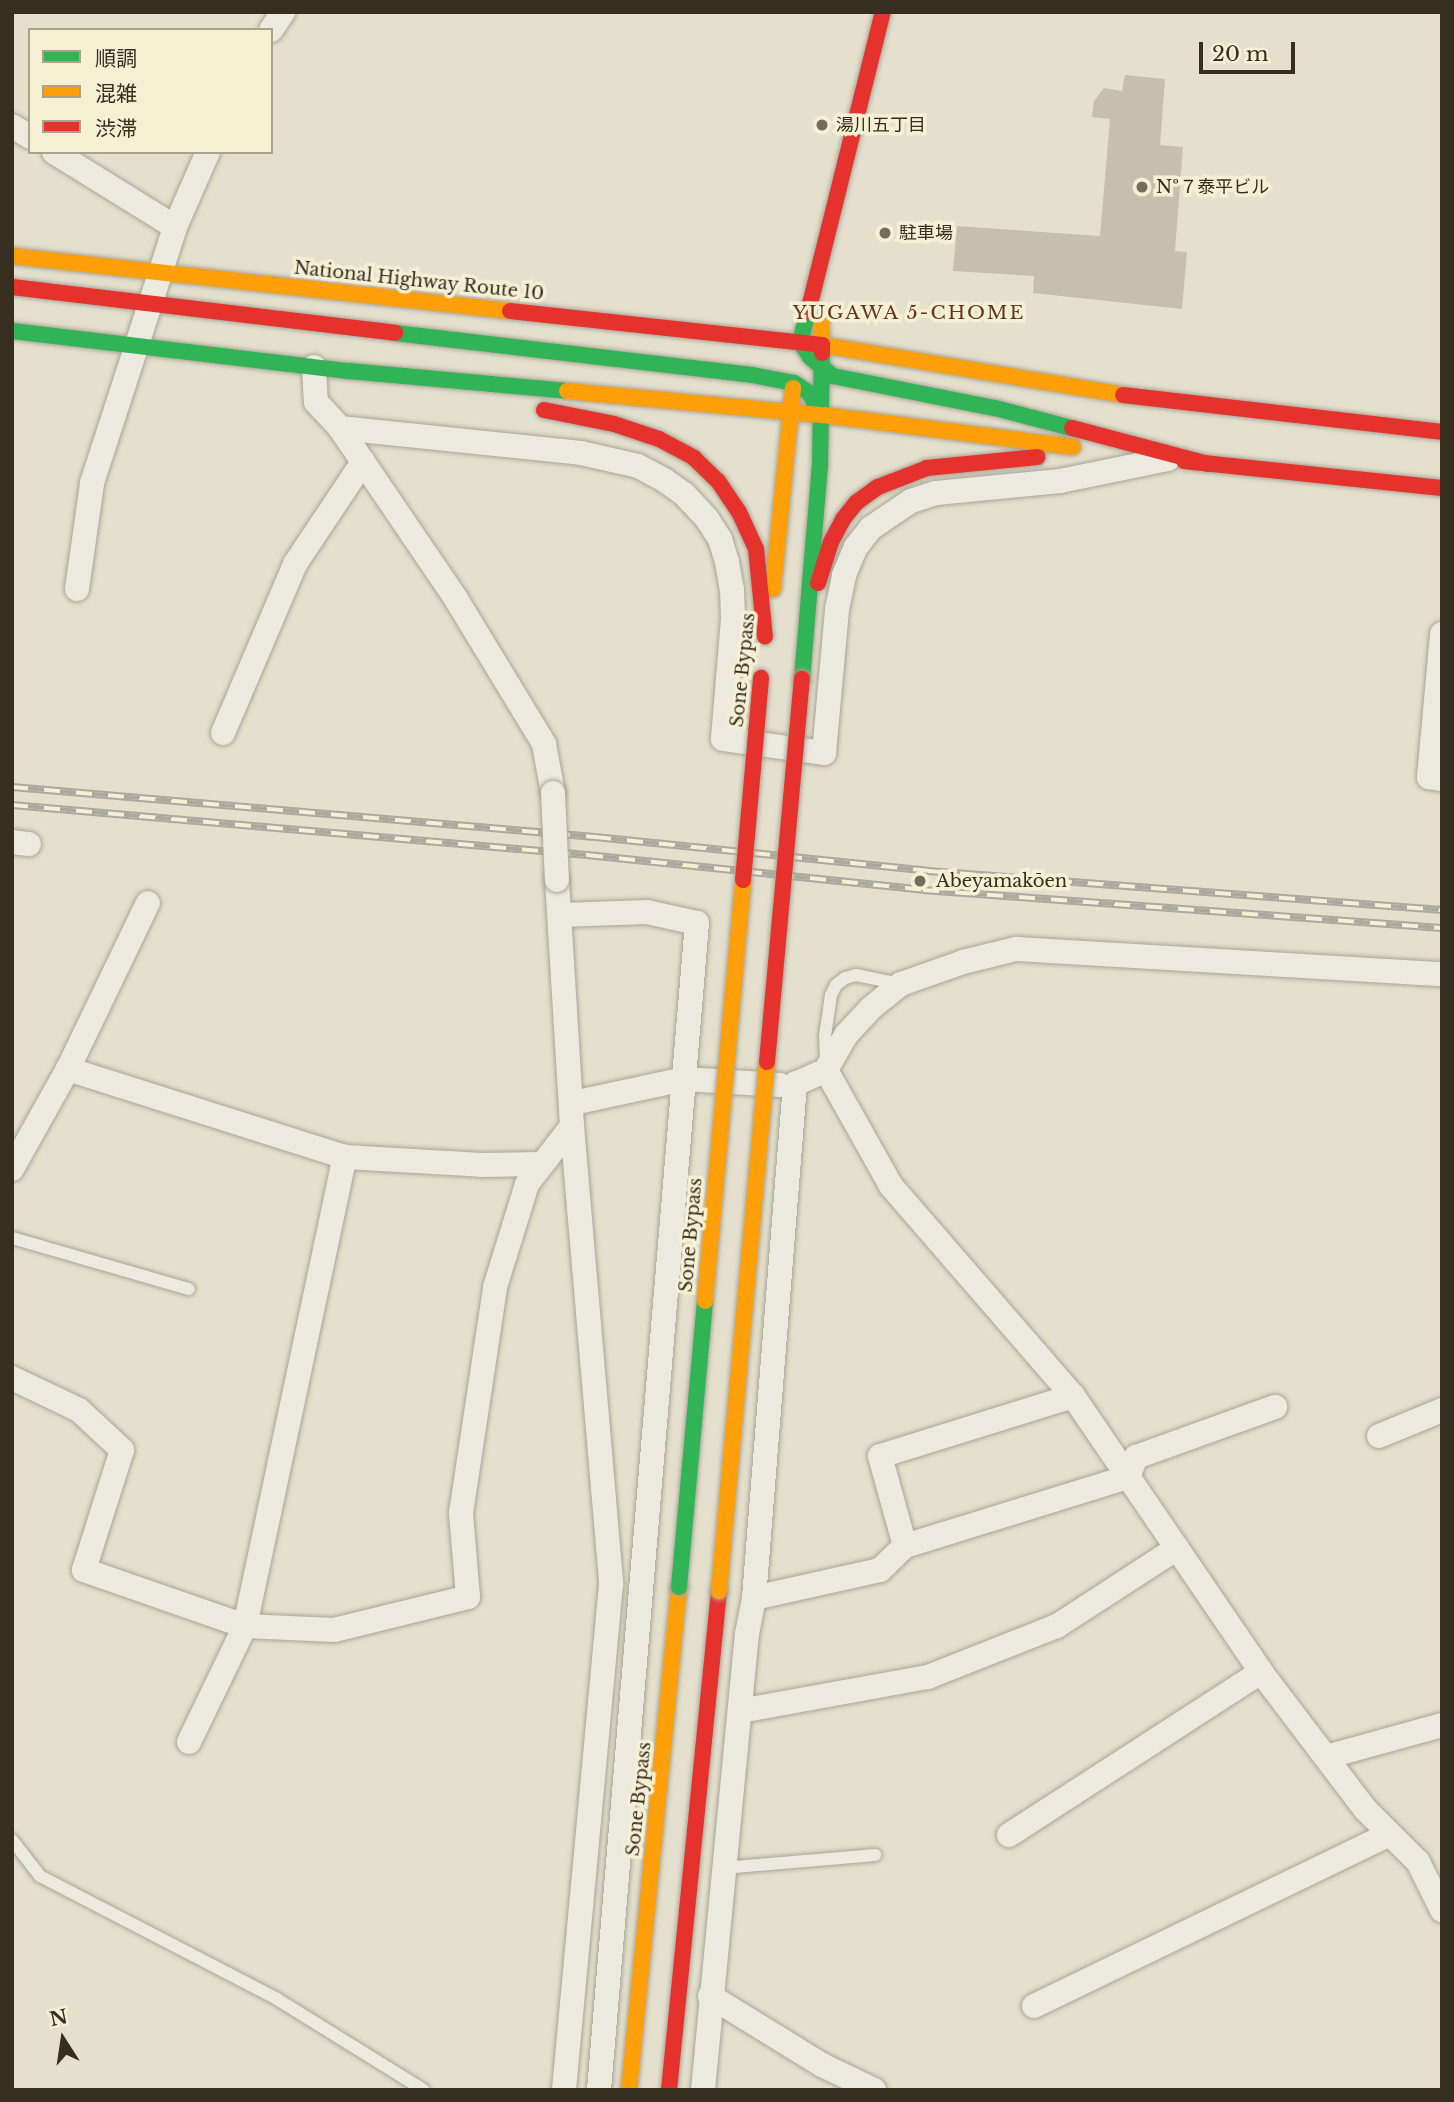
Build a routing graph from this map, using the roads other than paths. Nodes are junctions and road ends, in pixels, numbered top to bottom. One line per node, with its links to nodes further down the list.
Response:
1 (283, 12): 3 (street)
2 (883, 12): 11 (main road)
3 (272, 28)
4 (12, 126): 5 (street)
5 (28, 136)
6 (57, 154): 8 (street)
7 (207, 154): 8 (street)
8 (174, 228): 10 (street)
9 (12, 256): 10 (main road, National Highway Route 10)
10 (159, 273): 13 (street); 15 (main road, National Highway Route 10)
11 (819, 275): 15 (main road, Sone Bypass); 17 (main road)
12 (12, 287): 13 (main road)
13 (149, 302): 16 (street); 21 (main road)
14 (12, 331): 16 (main road)
15 (800, 342): 17 (main road, National Highway Route 10); 19 (main road); 21 (main road, Sone Bypass)
16 (134, 345): 18 (main road); 31 (street)
17 (822, 345): 19 (main road); 25 (main road, National Highway Route 10)
18 (314, 367): 20 (main road); 24 (street)
19 (823, 369): 23 (main road); 29 (main road)
20 (349, 371): 22 (main road); 34 (main road)
21 (794, 383): 22 (main road, Sone Bypass); 23 (main road)
22 (792, 411): 23 (main road); 34 (main road, Sone Bypass)
23 (822, 415): 26 (main road); 33 (main road)
24 (340, 428): 27 (street); 28 (street)
25 (1442, 432)
26 (1107, 451): 27 (main road); 33 (main road)
27 (1168, 459): 29 (main road)
28 (363, 462): 35 (street); 38 (street, bridge)
29 (1208, 464): 30 (main road)
30 (1442, 488)
31 (77, 589)
32 (1442, 634): 36 (street)
33 (806, 635): 78 (main road, bridge)
34 (763, 657): 77 (main road, Sone Bypass, bridge)
35 (223, 733)
36 (1442, 779)
37 (148, 903): 41 (street)
38 (560, 915): 43 (street); 45 (street)
39 (1442, 974): 40 (street)
40 (901, 984): 42 (street); 42 (lane)
41 (68, 1069): 46 (street); 48 (street)
42 (826, 1070): 44 (street); 52 (street)
43 (684, 1080): 44 (street); 45 (street); 76 (street)
44 (795, 1084): 59 (street)
45 (573, 1114): 47 (street); 75 (street)
46 (345, 1157): 47 (street); 60 (street)
47 (540, 1164): 60 (street)
48 (12, 1169)
49 (12, 1238): 50 (lane)
50 (189, 1289)
51 (12, 1378): 60 (street)
52 (1073, 1396): 56 (street); 57 (street)
53 (1275, 1407): 56 (street)
54 (1442, 1410): 55 (street)
55 (1379, 1436)
56 (1128, 1477): 57 (street); 58 (street)
57 (905, 1546): 59 (street)
58 (1177, 1548): 61 (street); 62 (street)
59 (754, 1598): 62 (street)
60 (245, 1626): 64 (street)
61 (1261, 1672): 65 (street); 67 (street)
62 (740, 1711): 70 (street)
63 (1442, 1725): 65 (street)
64 (189, 1742)
65 (1326, 1757): 66 (street)
66 (1390, 1834): 71 (street); 73 (street)
67 (1009, 1835)
68 (12, 1840): 74 (lane)
69 (875, 1855): 70 (lane)
70 (723, 1868): 72 (street)
71 (1442, 1910)
72 (710, 1996): 79 (street); 80 (street)
73 (1034, 2006)
74 (424, 2090)
75 (564, 2090)
76 (599, 2090)
77 (629, 2090)
78 (669, 2090)
79 (703, 2090)
80 (874, 2090)

